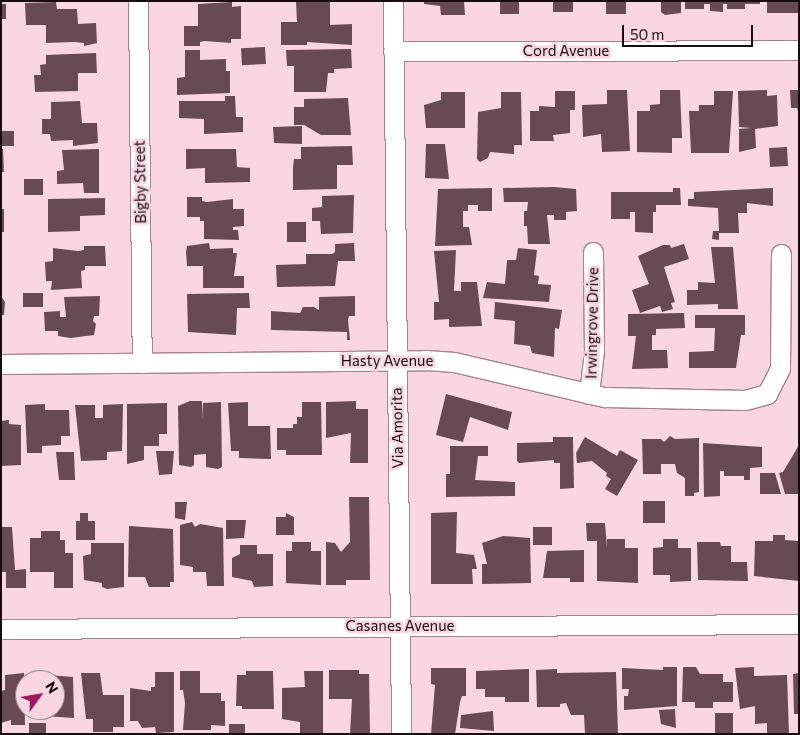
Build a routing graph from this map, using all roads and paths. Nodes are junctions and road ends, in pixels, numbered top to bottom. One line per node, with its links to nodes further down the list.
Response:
1 (138, 1): 9 (street, Bigby Street)
2 (394, 1): 4 (street, Via Amorita)
3 (799, 50): 4 (street, Cord Avenue)
4 (393, 51): 7 (street, Via Amorita)
5 (593, 252): 10 (street, Irwingrove Drive)
6 (781, 254): 10 (street, Hasty Avenue)
7 (396, 360): 9 (street, Hasty Avenue); 10 (street, Hasty Avenue); 12 (street, Via Amorita)
8 (1, 364): 9 (street, Hasty Avenue)
9 (142, 364)
10 (589, 394)
11 (799, 624): 12 (street, Casanes Avenue)
12 (399, 626): 13 (street, Casanes Avenue); 14 (street, Via Amorita)
13 (1, 629)
14 (401, 734)

